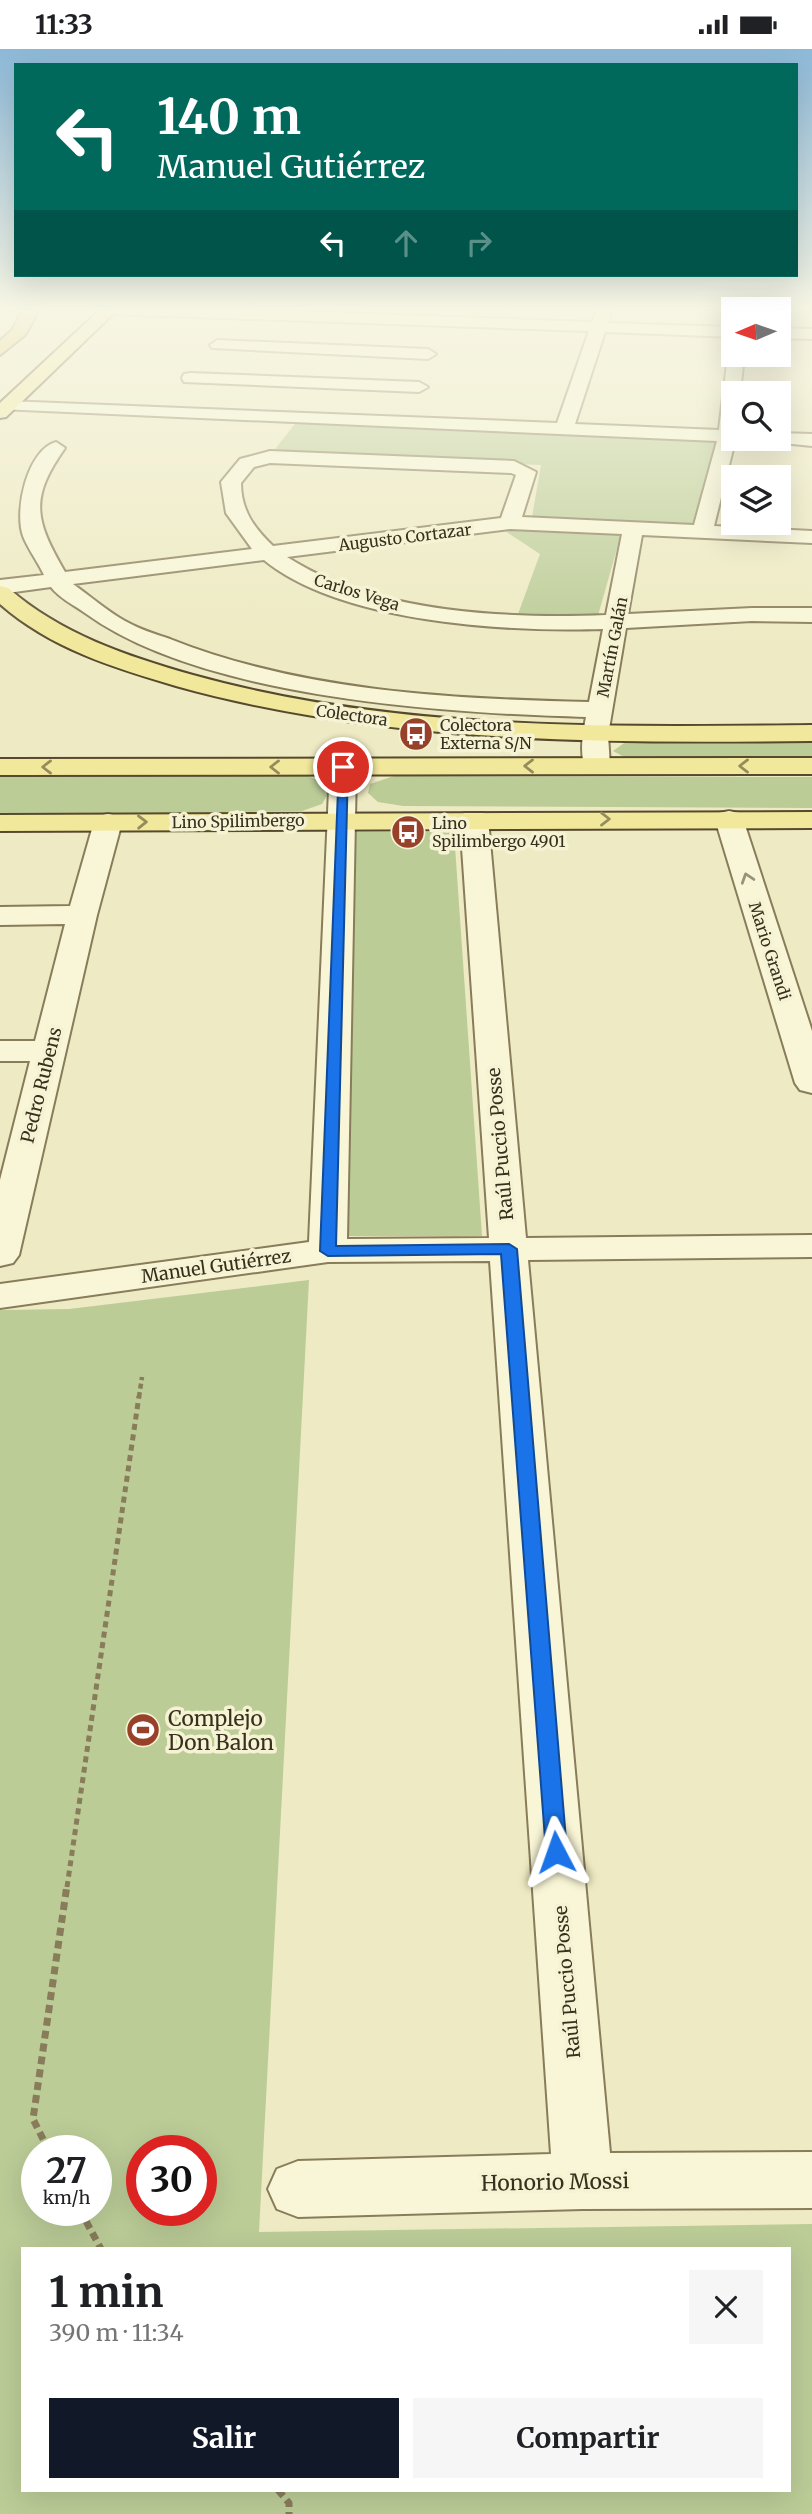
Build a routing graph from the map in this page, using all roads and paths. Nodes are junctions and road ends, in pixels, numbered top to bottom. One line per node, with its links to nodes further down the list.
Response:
1 (283, 423): 10 (street)
2 (525, 423): 4 (street)
3 (566, 423): 4 (street)
4 (564, 429): 5 (street)
5 (721, 436)
6 (791, 439): 7 (street)
7 (812, 440)
8 (56, 448): 16 (street)
9 (726, 451): 13 (street)
10 (263, 458): 11 (street); 15 (street, Carlos Vega)
11 (510, 523): 12 (street, Augusto Cortazar); 15 (street, Augusto Cortazar)
12 (633, 528): 13 (street, Augusto Cortazar); 20 (street, Martín Galán)
13 (702, 532): 14 (street, Augusto Cortazar)
14 (812, 537)
15 (267, 554): 16 (street, Augusto Cortazar); 20 (street, Carlos Vega)
16 (58, 580): 17 (street, Augusto Cortazar); 21 (street)
17 (0, 587)
18 (0, 593): 21 (main road, Colectora)
19 (812, 615): 20 (street, Carlos Vega)
20 (617, 621): 21 (street, Martín Galán)
21 (597, 722): 22 (main road, Colectora); 23 (street, Martín Galán)
22 (812, 733)
23 (597, 766): 24 (main road, one-way to 23); 26 (main road, one-way to 26)
24 (812, 766)
25 (0, 767): 26 (main road, one-way to 25)
26 (343, 767): 29 (street)
27 (474, 819): 28 (main road, Lino Spilimbergo, one-way to 28); 29 (main road, Lino Spilimbergo); 39 (street, Raúl Puccio Posse)
28 (729, 819): 30 (main road, Lino Spilimbergo); 37 (street, Mario Grandi, one-way to 28)
29 (341, 820): 32 (main road, Lino Spilimbergo, one-way to 29); 40 (street)
30 (812, 820)
31 (0, 823): 32 (main road, Lino Spilimbergo)
32 (108, 823): 34 (street, Pedro Rubens)
33 (0, 915): 34 (street)
34 (82, 915): 36 (street, Pedro Rubens)
35 (0, 1051): 36 (street)
36 (49, 1051): 41 (street, Pedro Rubens)
37 (812, 1083)
38 (812, 1246): 39 (street, Manuel Gutiérrez)
39 (509, 1249): 40 (street, Manuel Gutiérrez); 46 (street, Raúl Puccio Posse)
40 (328, 1251): 42 (street, Manuel Gutiérrez)
41 (0, 1255)
42 (0, 1296)
43 (142, 1377): 44 (path)
44 (41, 2135)
45 (812, 2180): 46 (street, Honorio Mossi)
46 (583, 2181): 47 (street, Honorio Mossi)
47 (298, 2189)
48 (89, 2226): 49 (path)
49 (100, 2247)
50 (280, 2492): 51 (path)
51 (289, 2514)

